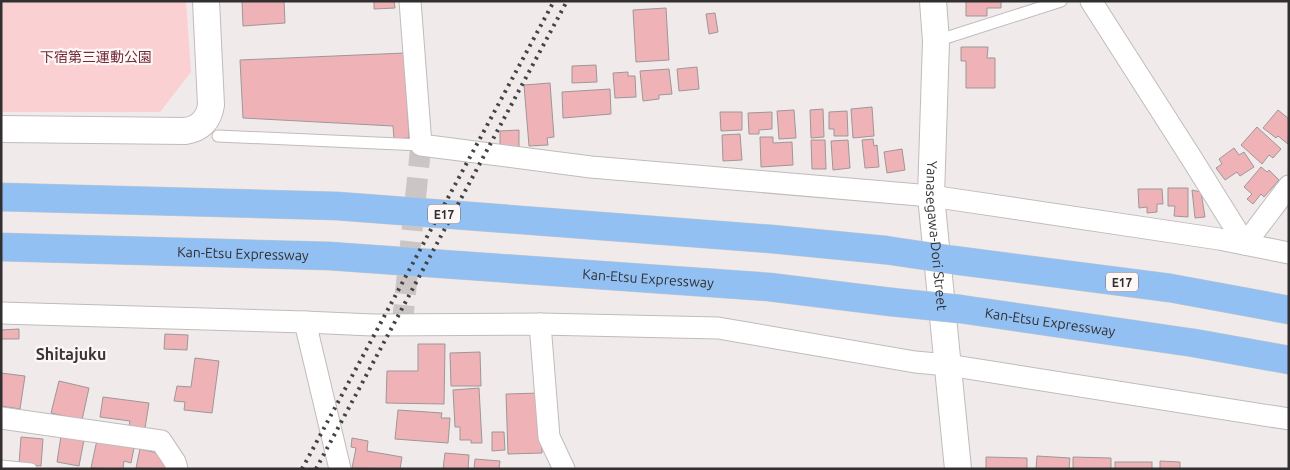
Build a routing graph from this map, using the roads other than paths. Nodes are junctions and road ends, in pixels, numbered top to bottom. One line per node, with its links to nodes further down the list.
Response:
1 (206, 1): 7 (street)
2 (410, 1): 9 (street)
3 (933, 1): 6 (street, Yanasegawa-Dori Street)
4 (1061, 1): 6 (lane)
5 (1091, 1): 13 (street)
6 (936, 41): 11 (street, Yanasegawa-Dori Street)
7 (1, 130)
8 (218, 136): 9 (lane)
9 (421, 145): 11 (street)
10 (1289, 186): 13 (street)
11 (931, 196): 13 (street); 21 (street, Yanasegawa-Dori Street)
12 (1, 197): 16 (highway, E17, bridge)
13 (1245, 244): 15 (street)
14 (1, 247): 20 (highway, Kan-Etsu Expressway, bridge)
15 (1289, 253)
16 (1289, 310)
17 (1, 313): 18 (street)
18 (305, 322): 19 (street); 27 (street)
19 (540, 324): 21 (street); 28 (street)
20 (1289, 360)
21 (948, 365): 23 (street); 29 (street, Yanasegawa-Dori Street)
22 (1, 418): 26 (street)
23 (1289, 419)
24 (1, 466): 25 (lane)
25 (31, 469)
26 (177, 469)
27 (340, 469)
28 (564, 469)
29 (958, 469)

